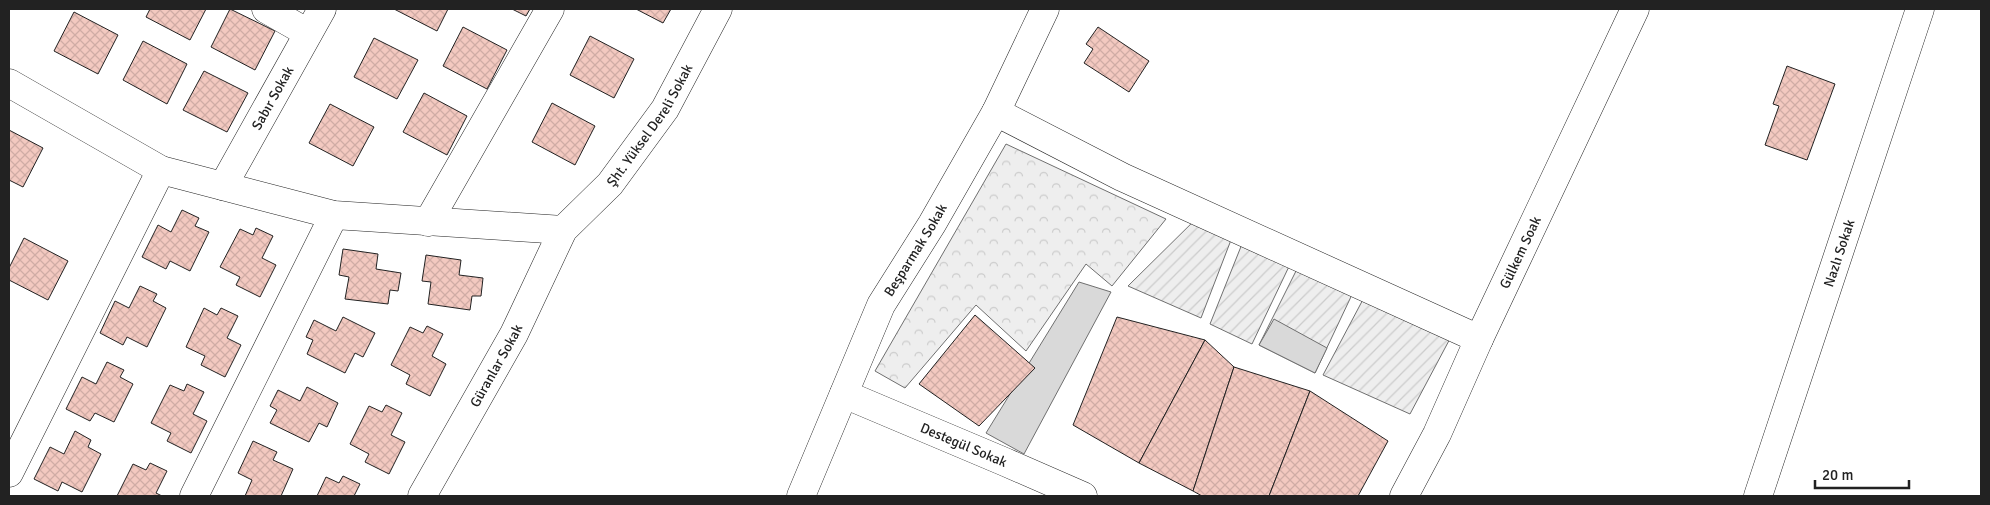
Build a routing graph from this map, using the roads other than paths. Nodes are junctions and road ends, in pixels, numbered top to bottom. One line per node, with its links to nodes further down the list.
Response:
1 (266, 9): 8 (street)
2 (322, 9): 8 (street, Sabır Sokak)
3 (550, 9): 14 (street)
4 (718, 9): 15 (street, Şht. Yüksel Dereli Sokak)
5 (1045, 9): 10 (street, Beşparmak Sokak)
6 (1635, 9): 16 (street, Gülkem Soak)
7 (1920, 9): 24 (street, Nazlı Sokak)
8 (308, 33): 12 (street, Sabır Sokak)
9 (9, 83): 11 (street)
10 (996, 112): 16 (street); 17 (street, Beşparmak Sokak)
11 (161, 170): 12 (street); 18 (street)
12 (223, 186): 13 (street)
13 (334, 215): 14 (street); 19 (street)
14 (428, 222): 15 (street)
15 (563, 230): 20 (street, Güranlar Sokak)
16 (1480, 339): 23 (street, Gülkem Soak)
17 (844, 394): 21 (street, Beşparmak Sokak); 22 (street, Destegül Sokak)
18 (9, 473)
19 (194, 496)
20 (422, 496)
21 (801, 496)
22 (1083, 496)
23 (1404, 496)
24 (1758, 496)

